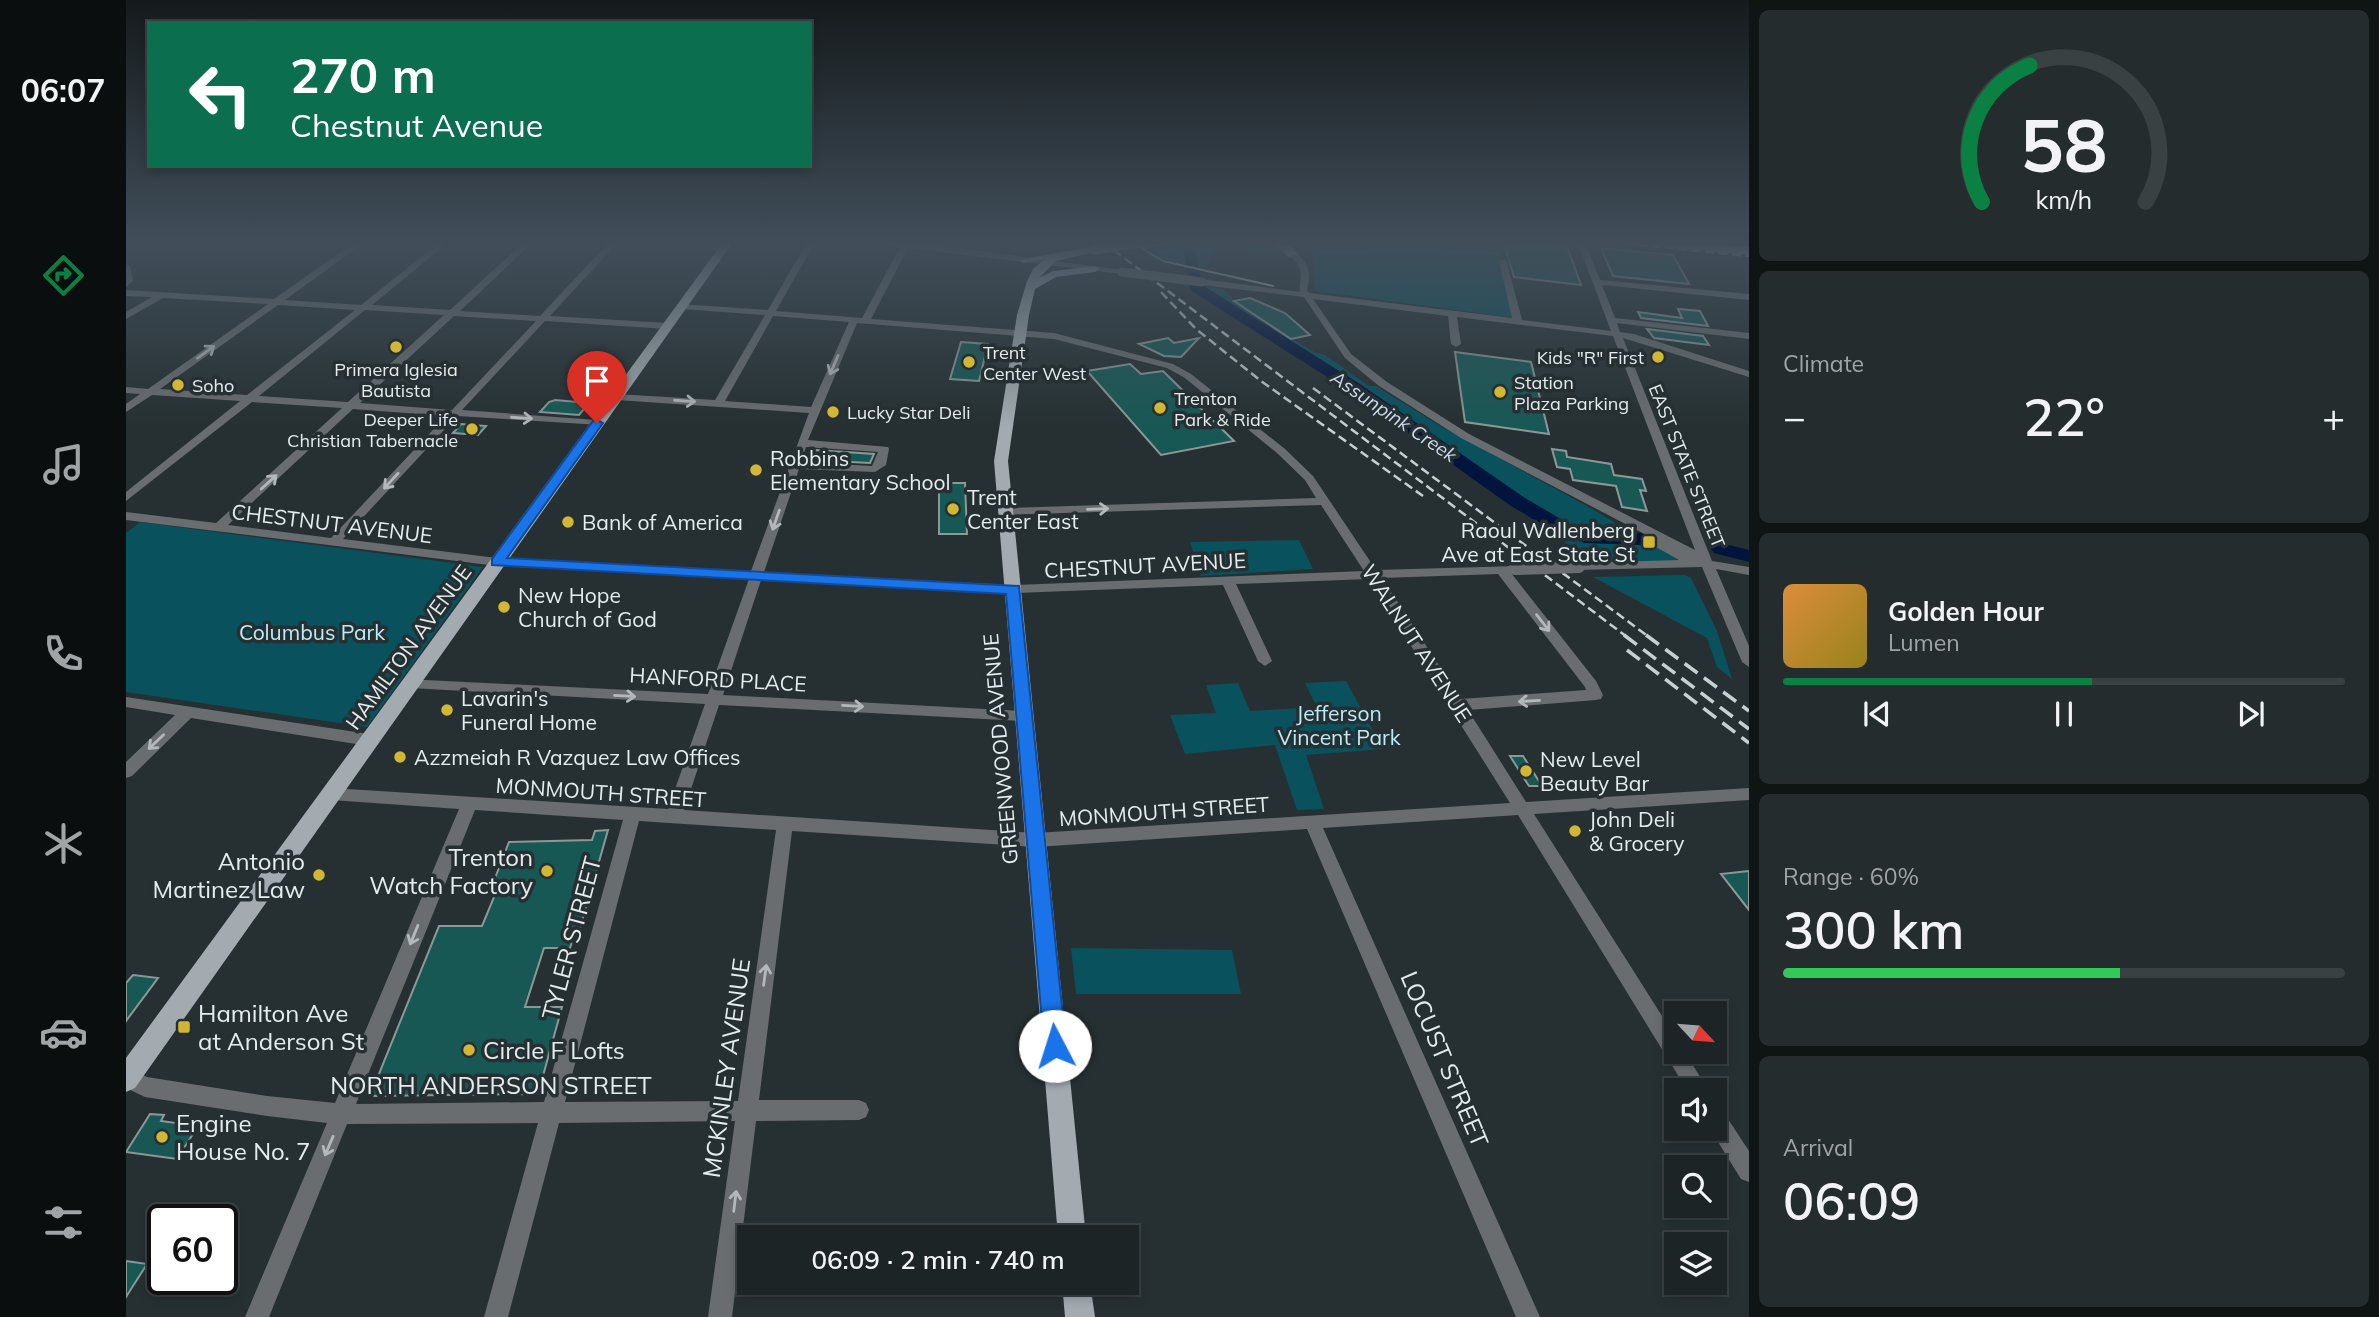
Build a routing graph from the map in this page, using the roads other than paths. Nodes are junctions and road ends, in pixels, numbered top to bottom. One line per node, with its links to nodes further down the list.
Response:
1 (147, 303): 20 (street)
2 (276, 303): 33 (street, one-way to 2)
3 (286, 303): 16 (street)
4 (368, 303): 16 (street)
5 (462, 303): 17 (street)
6 (556, 303): 21 (street)
7 (684, 303): 15 (main road, HAMILTON AVENUE)
8 (776, 303): 18 (street)
9 (874, 303): 24 (street)
10 (1026, 303): 27 (main road, GREENWOOD AVENUE)
11 (1312, 303): 49 (street)
12 (1367, 303): 19 (street)
13 (1513, 303): 25 (street)
14 (1604, 303): 23 (street, EAST STATE STREET)
15 (682, 306): 18 (street, WALNUT AVENUE); 26 (main road, HAMILTON AVENUE)
16 (364, 307): 17 (street); 35 (street)
17 (452, 313): 21 (street); 37 (street)
18 (771, 313): 22 (street, WALNUT AVENUE); 36 (street)
19 (1452, 314): 25 (street); 30 (street)
20 (126, 316)
21 (542, 318): 26 (street); 40 (street)
22 (854, 320): 24 (street, WALNUT AVENUE); 39 (street, one-way to 39)
23 (1611, 320): 28 (street, EAST STATE STREET); 29 (street)
24 (865, 321): 27 (street, WALNUT AVENUE)
25 (1518, 323): 28 (street)
26 (667, 326): 34 (main road, HAMILTON AVENUE)
27 (1023, 334): 45 (street, WALNUT AVENUE); 46 (main road, GREENWOOD AVENUE)
28 (1617, 335): 31 (street); 48 (street, EAST STATE STREET)
29 (1749, 335)
30 (1456, 344)
31 (1749, 374)
32 (126, 390): 33 (street)
33 (150, 392): 35 (street); 38 (street)
34 (617, 397): 36 (street, one-way to 36); 41 (main road, HAMILTON AVENUE)
35 (249, 399): 37 (street); 44 (street)
36 (719, 403): 39 (street)
37 (351, 406): 40 (street); 51 (street, one-way to 37)
38 (126, 409)
39 (815, 410): 42 (street)
40 (454, 413): 41 (street, one-way to 41); 53 (street, one-way to 53)
41 (597, 423): 54 (main road, HAMILTON AVENUE)
42 (802, 443): 43 (street); 43 (street)
43 (795, 465): 59 (street, one-way to 59)
44 (126, 498)
45 (1325, 501): 46 (street, one-way to 45); 58 (street, WALNUT AVENUE)
46 (1006, 512): 61 (main road, GREENWOOD AVENUE)
47 (132, 516): 50 (street); 51 (street, CHESTNUT AVENUE)
48 (1687, 516): 52 (street); 55 (street, EAST STATE STREET)
49 (1625, 520): 52 (street); 55 (street)
50 (126, 526)
51 (218, 528): 53 (street, CHESTNUT AVENUE)
52 (1650, 530): 55 (street)
53 (334, 542): 54 (street, CHESTNUT AVENUE)
54 (497, 562): 59 (street, CHESTNUT AVENUE); 64 (main road, HAMILTON AVENUE)
55 (1708, 564): 56 (street, CHESTNUT AVENUE, bridge); 57 (street); 63 (street, EAST STATE STREET)
56 (1508, 569): 58 (street, CHESTNUT AVENUE); 67 (street, one-way to 67)
57 (1749, 571)
58 (1374, 575): 60 (street, CHESTNUT AVENUE); 67 (street, WALNUT AVENUE)
59 (757, 577): 61 (street, CHESTNUT AVENUE); 65 (street)
60 (1228, 581): 61 (street, CHESTNUT AVENUE); 62 (street)
61 (1013, 589): 69 (main road, GREENWOOD AVENUE)
62 (1265, 661)
63 (1749, 662)
64 (410, 683): 65 (street, HANFORD PLACE, one-way to 65); 70 (main road, HAMILTON AVENUE)
65 (714, 700): 69 (street, HANFORD PLACE, one-way to 69); 77 (street)
66 (126, 702): 68 (street)
67 (1457, 705): 75 (street, WALNUT AVENUE)
68 (187, 712): 70 (street); 71 (street, one-way to 71)
69 (1024, 716): 80 (main road, GREENWOOD AVENUE)
70 (369, 740): 72 (main road, HAMILTON AVENUE)
71 (126, 772)
72 (331, 794): 74 (street, MONMOUTH STREET); 81 (main road, HAMILTON AVENUE)
73 (1749, 794): 75 (street, MONMOUTH STREET)
74 (469, 805): 76 (street, MONMOUTH STREET); 86 (street, one-way to 86)
75 (1521, 809): 78 (street, MONMOUTH STREET); 82 (street, WALNUT AVENUE)
76 (632, 816): 77 (street, MONMOUTH STREET); 85 (street, TYLER STREET)
77 (673, 818): 79 (street, MONMOUTH STREET)
78 (1313, 823): 80 (street, MONMOUTH STREET); 95 (street, LOCUST STREET)
79 (785, 825): 80 (street, MONMOUTH STREET); 84 (street, MCKINLEY AVENUE, one-way to 79)
80 (1036, 840): 89 (main road, GREENWOOD AVENUE)
81 (126, 1078): 86 (street, NORTH ANDERSON STREET)
82 (1690, 1078)
83 (859, 1110): 84 (street, NORTH ANDERSON STREET)
84 (747, 1111): 85 (street, NORTH ANDERSON STREET); 93 (street, MCKINLEY AVENUE, one-way to 84)
85 (551, 1112): 86 (street, NORTH ANDERSON STREET); 92 (street, TYLER STREET)
86 (343, 1114): 91 (street, one-way to 91)
87 (1727, 1136): 88 (street)
88 (1749, 1171)
89 (1071, 1225)
90 (1077, 1295): 94 (main road)
91 (257, 1317)
92 (496, 1317)
93 (720, 1317)
94 (1080, 1317)
95 (1528, 1317)

